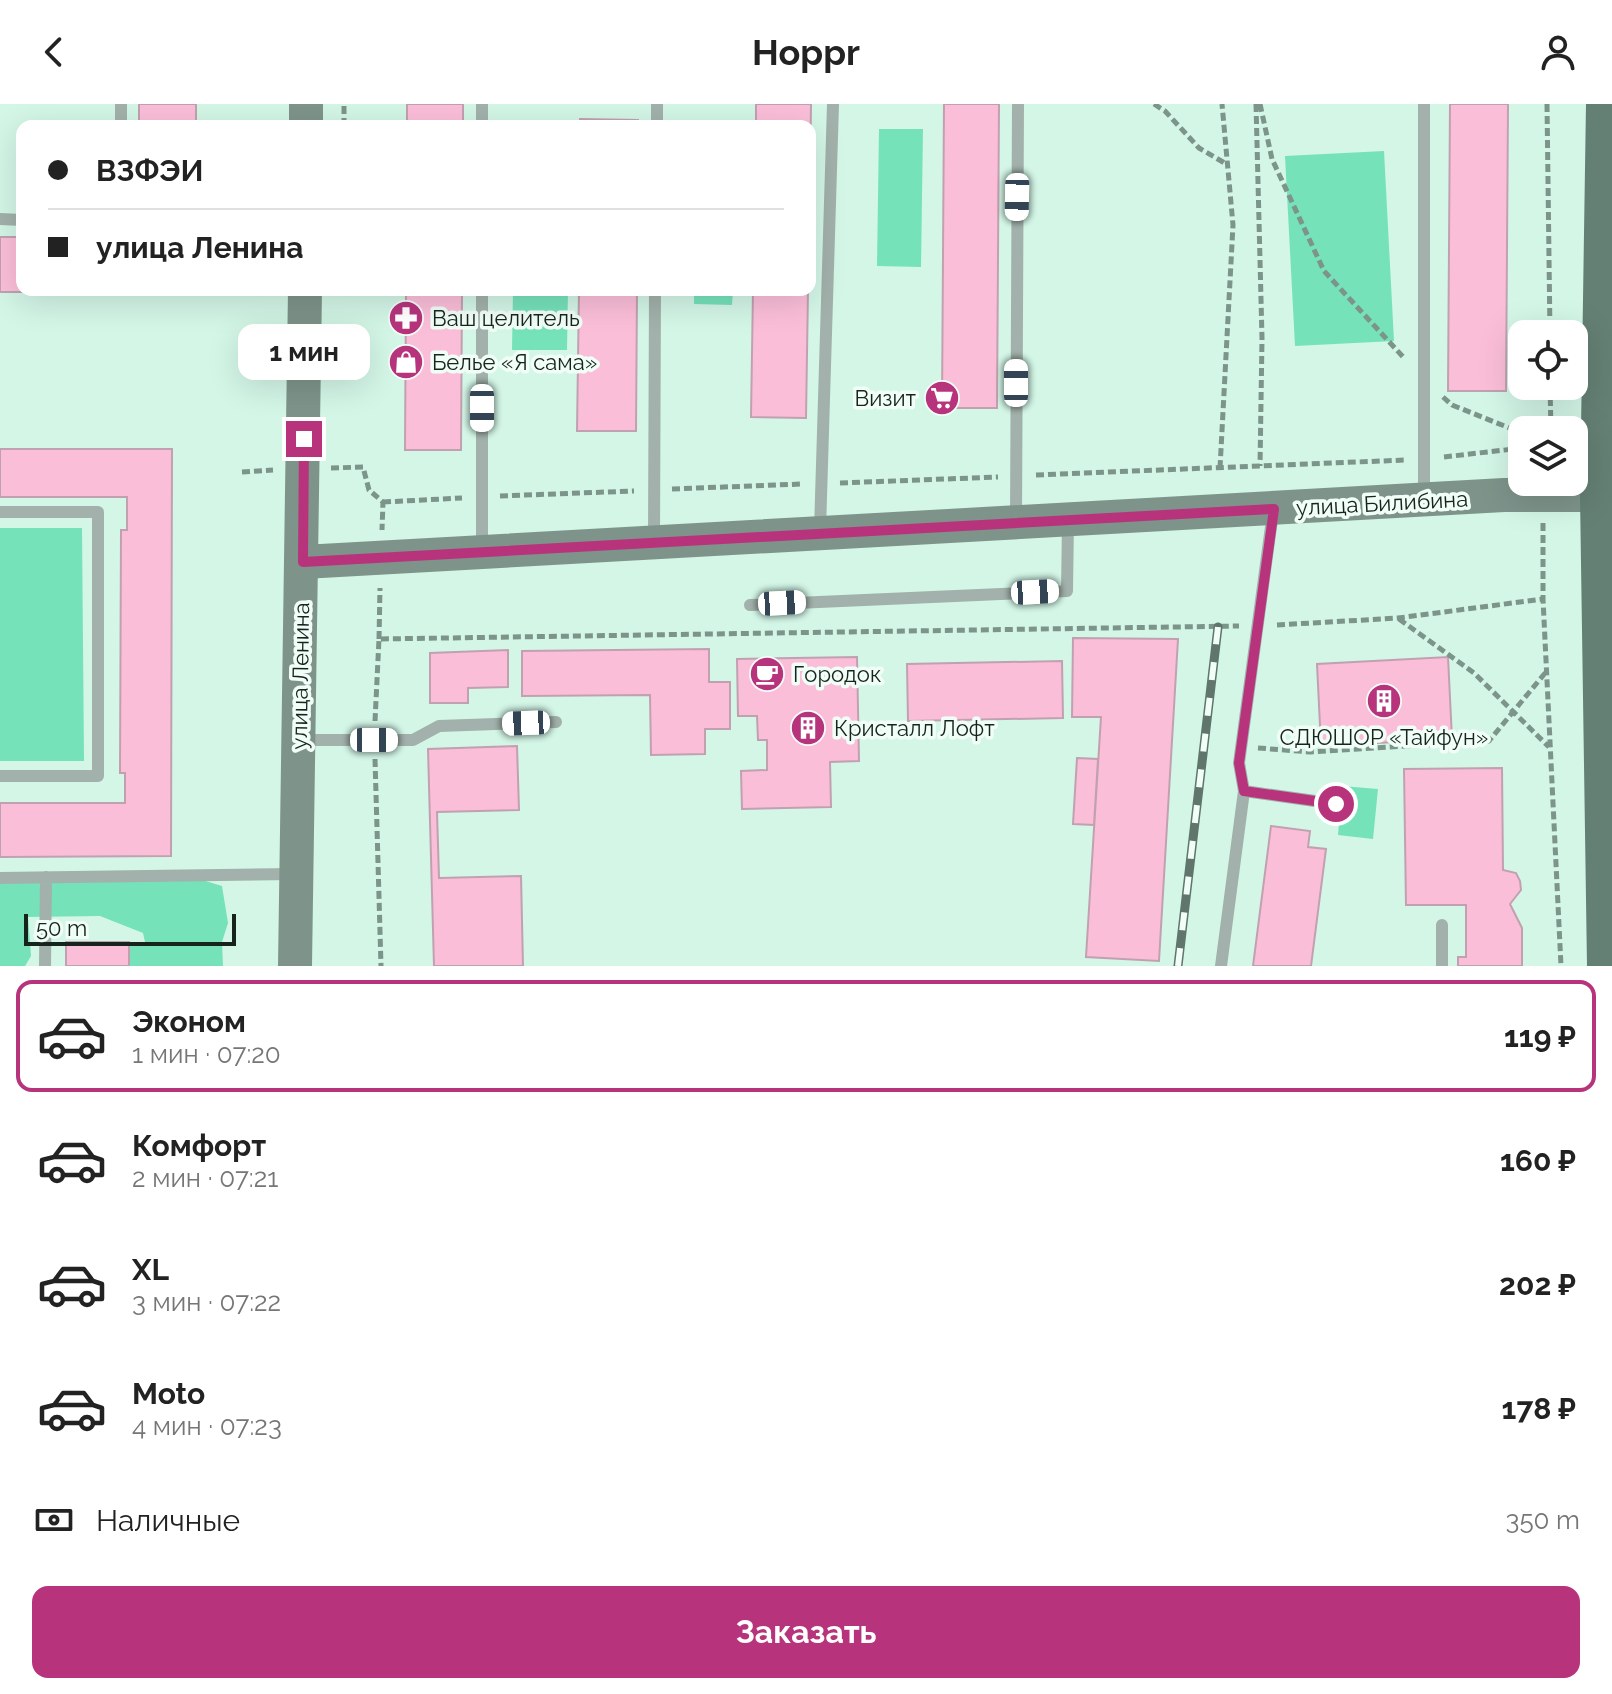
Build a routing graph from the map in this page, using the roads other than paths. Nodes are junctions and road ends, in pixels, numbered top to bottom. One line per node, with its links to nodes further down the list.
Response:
1 (833, 104): 16 (lane)
2 (1018, 104): 15 (lane)
3 (1424, 104): 10 (lane)
4 (1605, 104): 5 (main road)
5 (1608, 147): 9 (main road)
6 (305, 296): 19 (main road, улица Ленина)
7 (482, 296): 18 (lane)
8 (655, 296): 17 (lane)
9 (1606, 408): 11 (main road)
10 (1424, 500): 11 (main road, улица Билибина); 12 (main road, улица Билибина)
11 (1608, 500): 26 (main road)
12 (1274, 509): 14 (main road, улица Билибина); 24 (lane)
13 (0, 512): 23 (lane)
14 (1068, 521): 15 (main road, улица Билибина); 20 (lane)
15 (1016, 524): 16 (main road, улица Билибина)
16 (820, 534): 17 (main road, улица Билибина)
17 (654, 542): 18 (main road, улица Билибина)
18 (482, 550): 19 (main road, улица Билибина)
19 (303, 562): 22 (main road, улица Ленина)
20 (750, 605)
21 (556, 722): 22 (lane)
22 (299, 740): 27 (main road, улица Ленина)
23 (0, 776)
24 (1244, 791): 25 (lane); 33 (lane)
25 (1336, 804)
26 (1610, 817): 35 (main road)
27 (297, 874): 28 (lane); 32 (main road, улица Ленина)
28 (46, 877): 29 (lane); 31 (lane)
29 (0, 878)
30 (1442, 925): 34 (lane)
31 (45, 966)
32 (295, 966)
33 (1221, 966)
34 (1442, 966)
35 (1606, 966)

